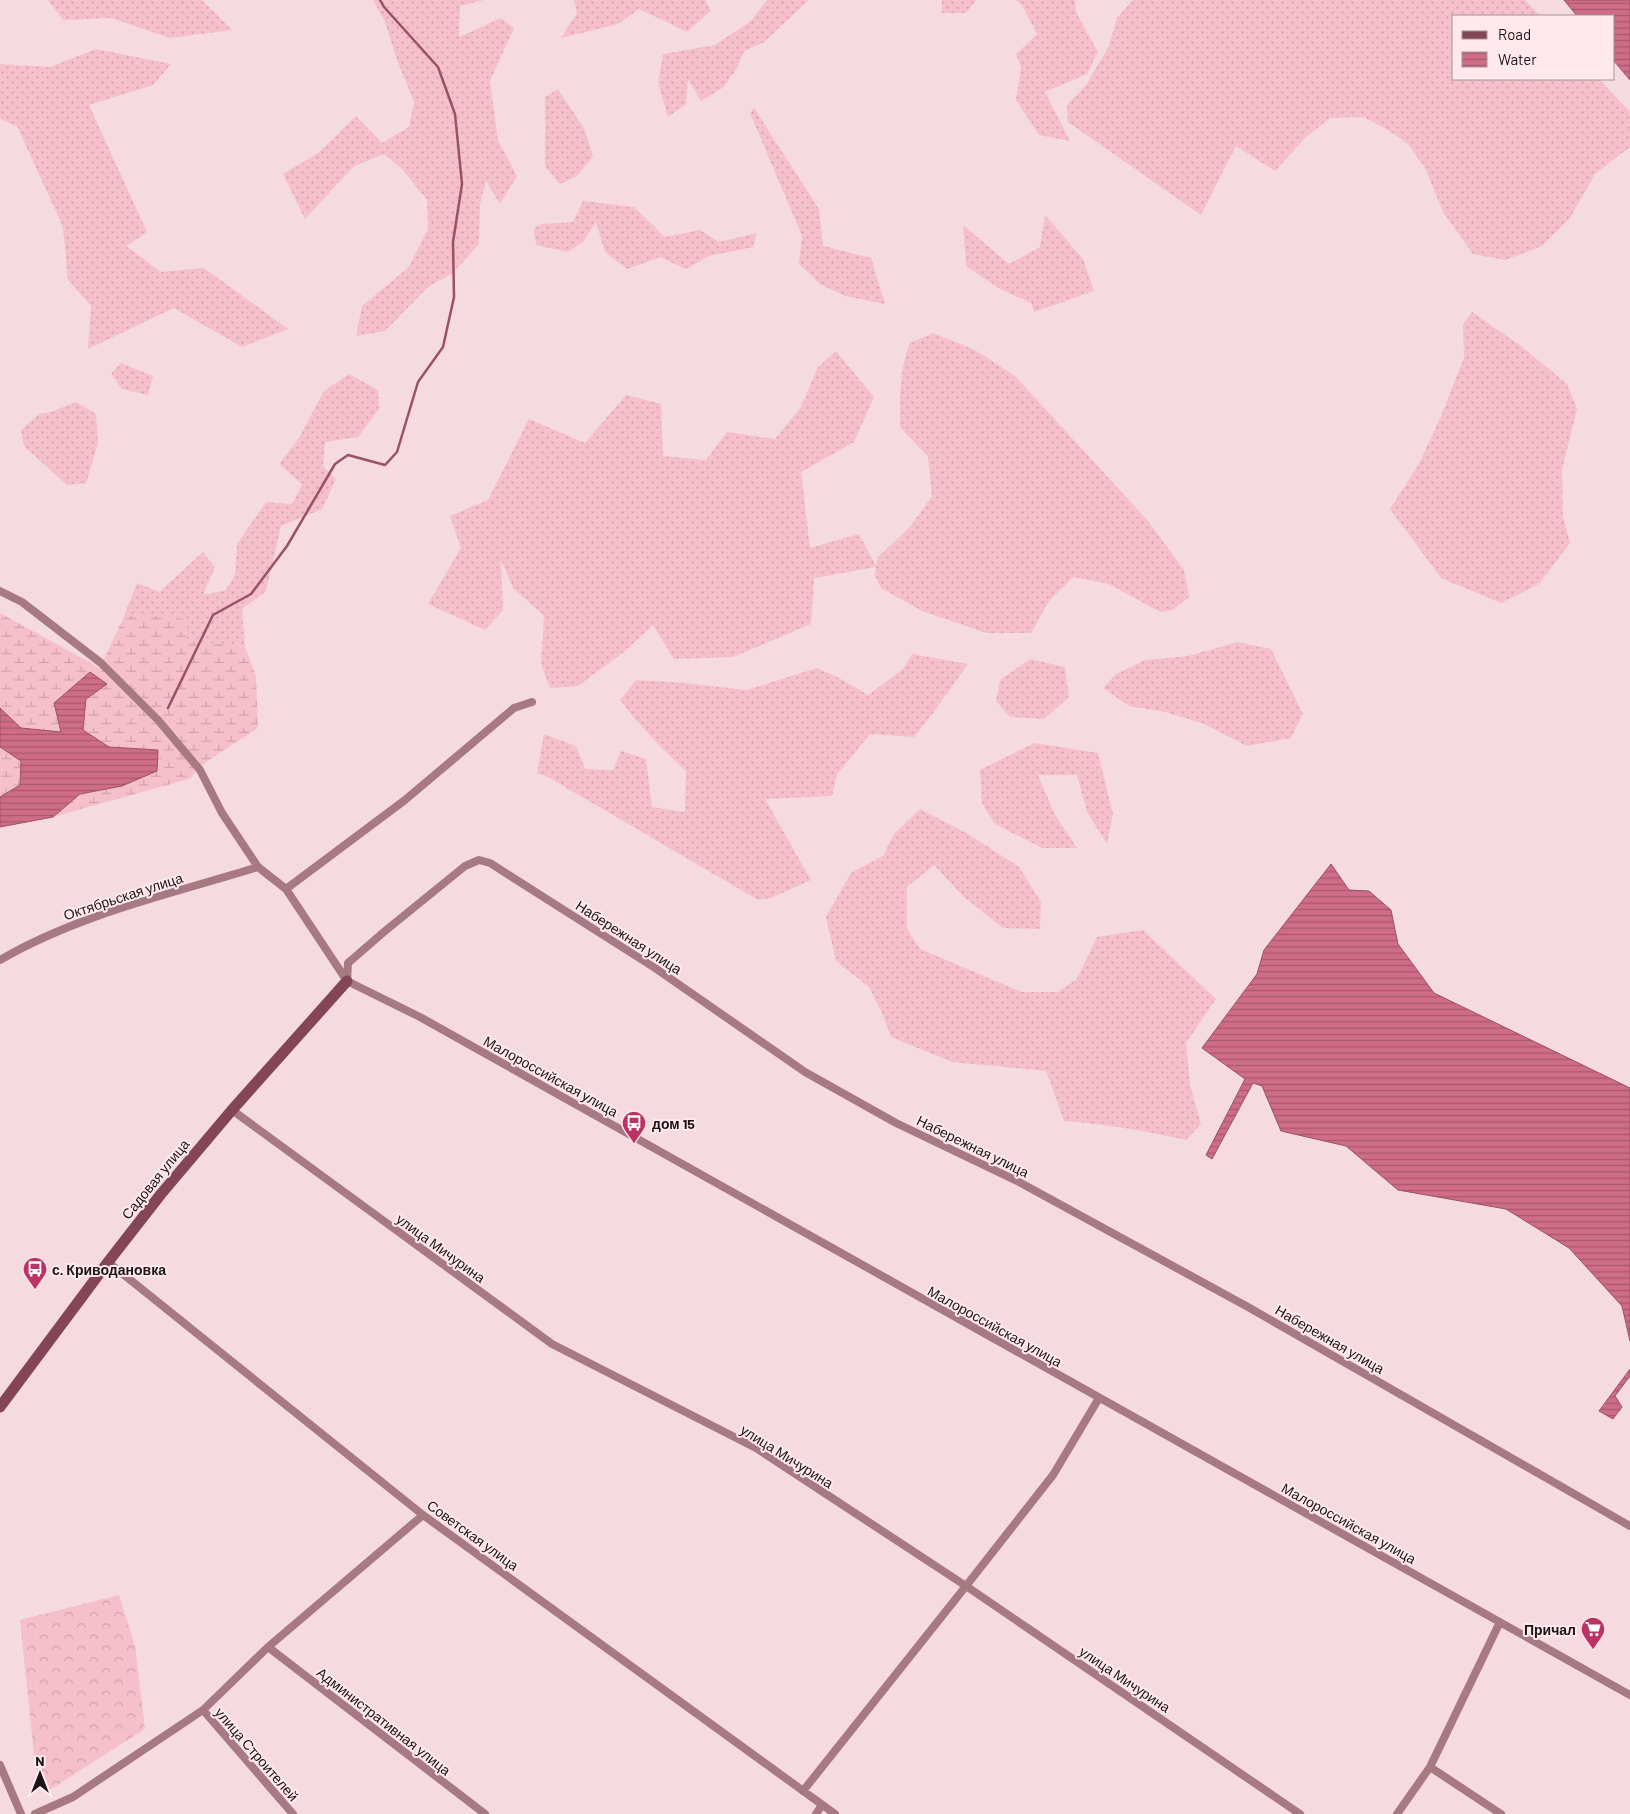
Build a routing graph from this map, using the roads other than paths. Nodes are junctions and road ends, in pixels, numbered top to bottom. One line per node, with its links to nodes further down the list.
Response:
1 (0, 591): 3 (street)
2 (532, 702): 4 (street)
3 (258, 867): 4 (street); 5 (street, Октябрьская улица)
4 (286, 889): 6 (street)
5 (0, 960)
6 (347, 981): 7 (street, Садовая улица); 9 (street, Малороссийская улица); 12 (street, Набережная улица)
7 (232, 1110): 8 (street, Садовая улица); 13 (street, улица Мичурина)
8 (108, 1262): 10 (street, Садовая улица); 11 (street, Советская улица)
9 (1099, 1398): 13 (street); 14 (street, Малороссийская улица)
10 (0, 1407)
11 (422, 1515): 15 (street); 20 (street, Советская улица)
12 (1630, 1526)
13 (966, 1586): 20 (street); 28 (street, улица Мичурина)
14 (1500, 1622): 16 (street, Малороссийская улица); 19 (street)
15 (268, 1647): 17 (street); 25 (street, Административная улица)
16 (1630, 1695)
17 (203, 1710): 23 (street); 24 (street, улица Строителей)
18 (0, 1765): 22 (street)
19 (1430, 1767): 29 (street); 30 (street)
20 (803, 1791): 21 (street, Советская улица)
21 (822, 1805): 26 (street); 27 (street, Советская улица)
22 (21, 1814)
23 (35, 1814)
24 (293, 1814)
25 (485, 1814)
26 (816, 1814)
27 (835, 1814)
28 (1300, 1814)
29 (1398, 1814)
30 (1501, 1814)

